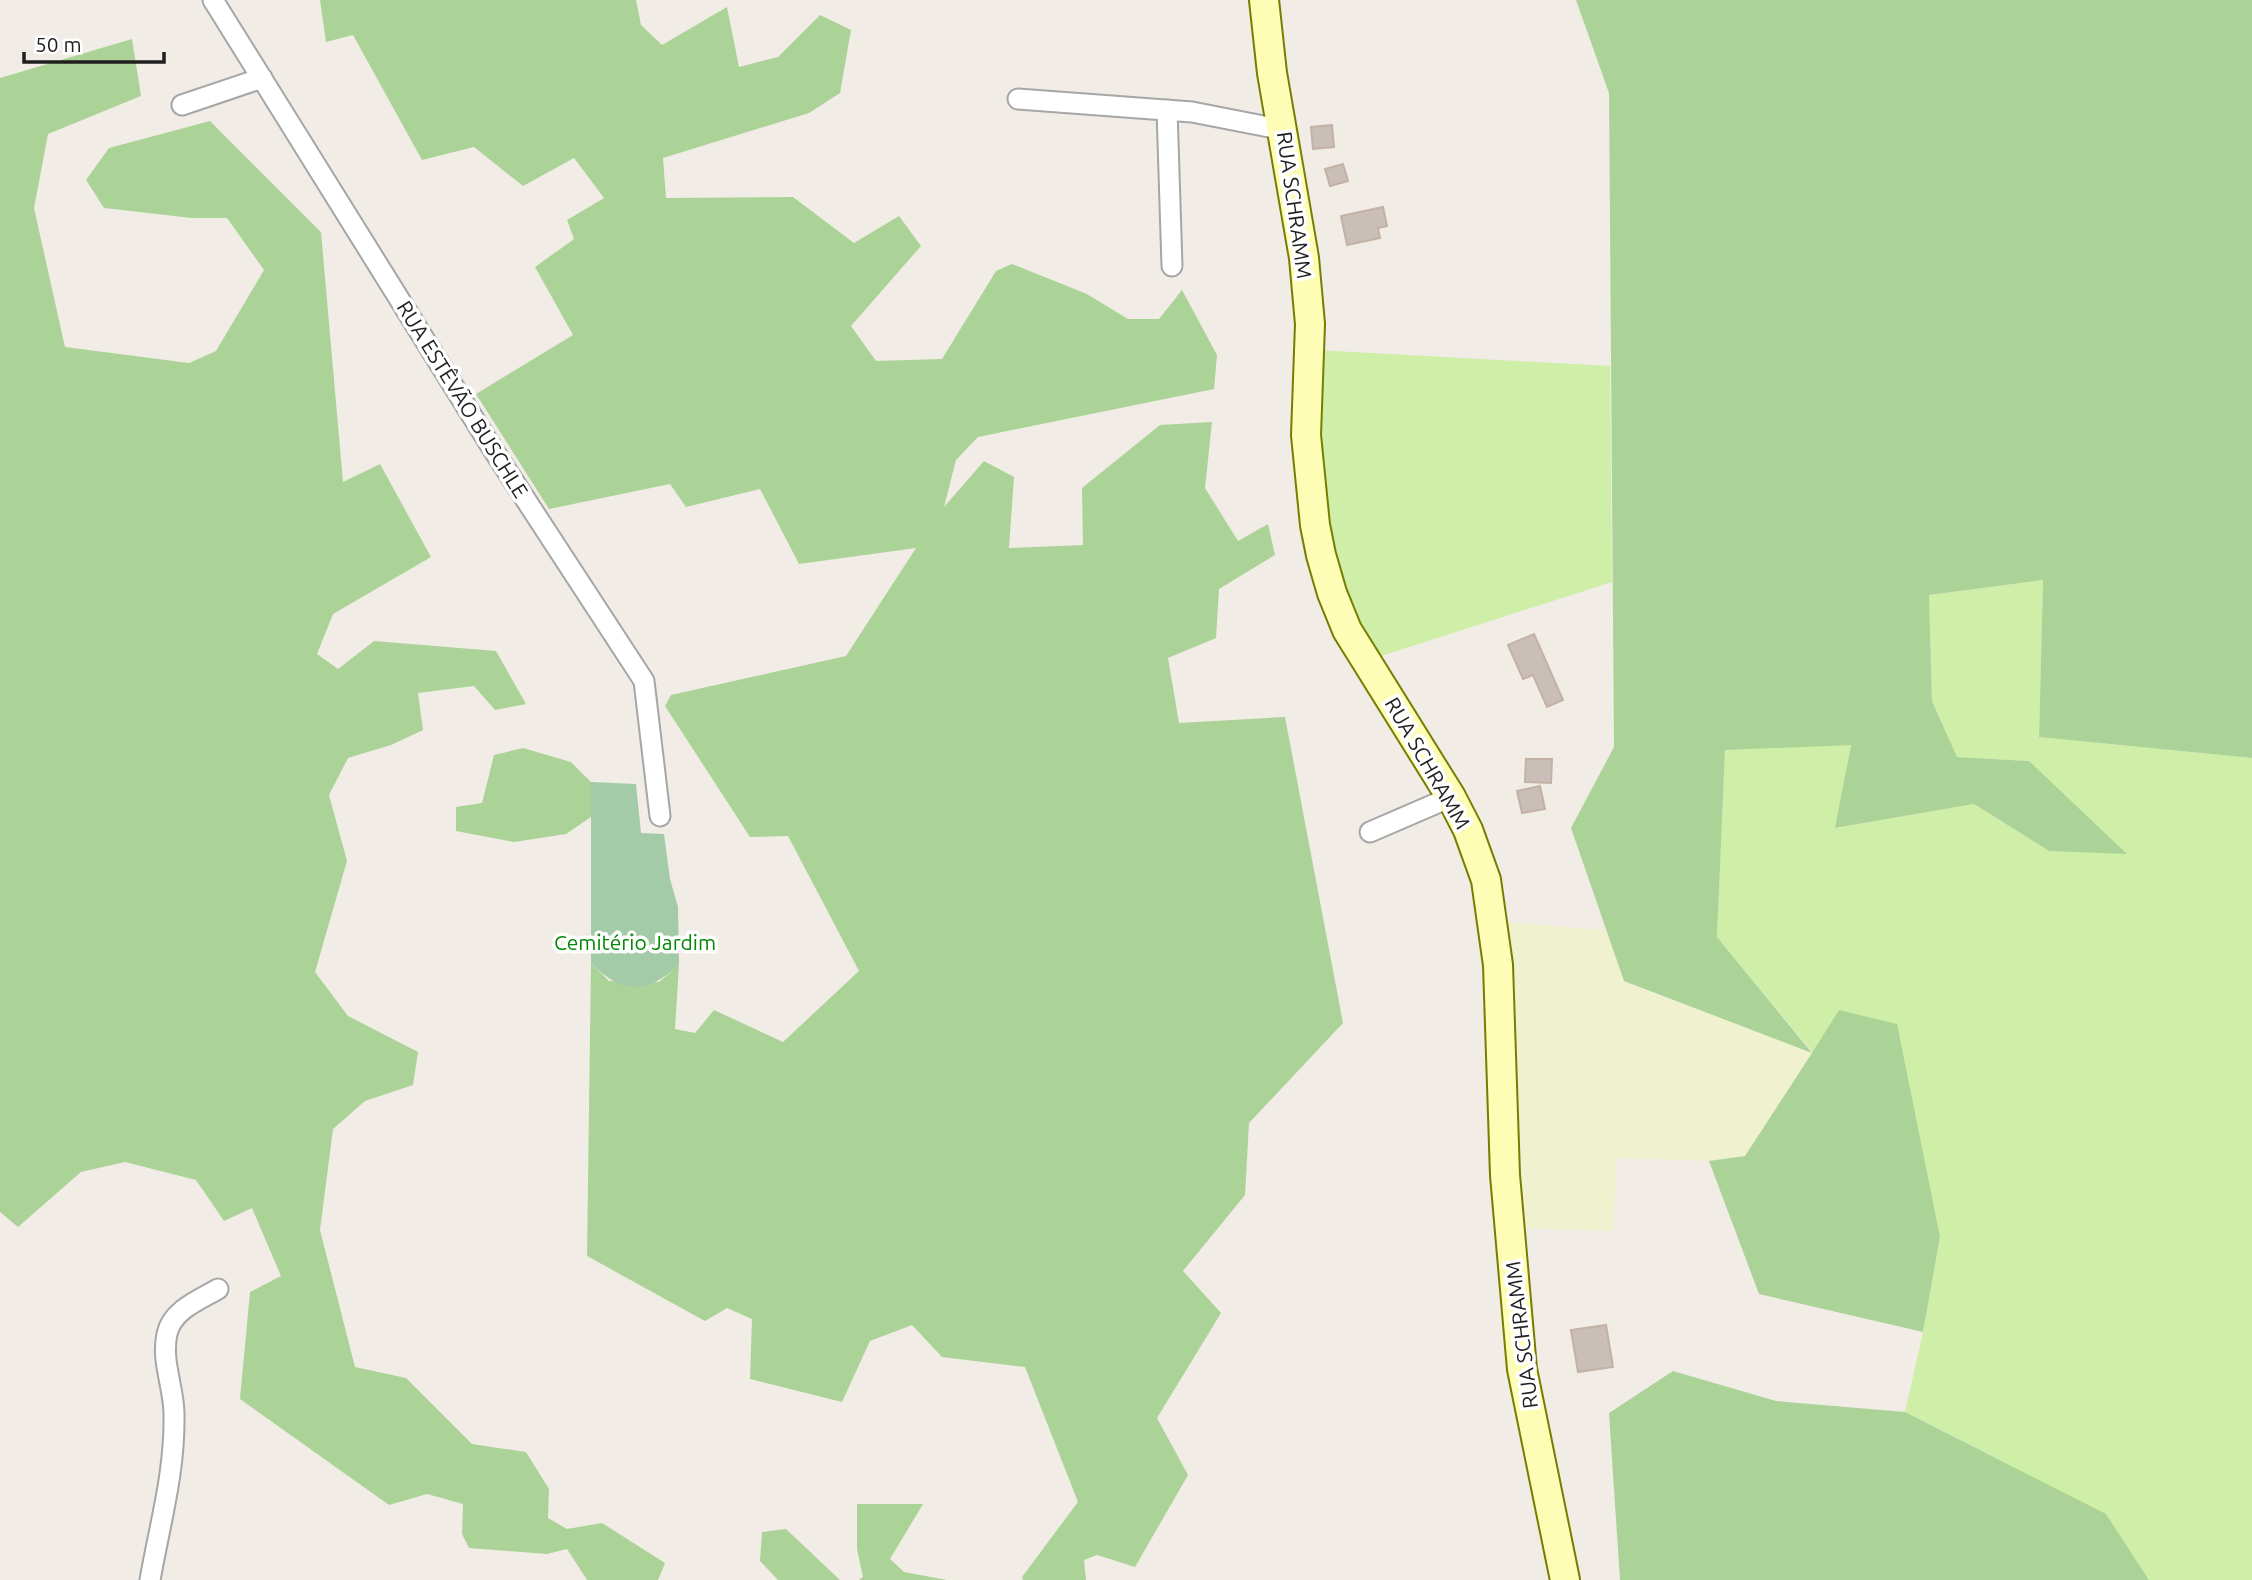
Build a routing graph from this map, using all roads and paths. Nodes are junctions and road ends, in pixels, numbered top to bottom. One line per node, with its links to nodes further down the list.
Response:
1 (213, 0): 3 (street, RUA ESTÊVÃO BUSCHLE)
2 (1264, 0): 7 (street, RUA SCHRAMM)
3 (262, 78): 5 (street); 10 (street, RUA ESTÊVÃO BUSCHLE)
4 (1018, 99): 6 (street)
5 (182, 105)
6 (1167, 110): 7 (street); 8 (street)
7 (1284, 130): 9 (street, RUA SCHRAMM)
8 (1172, 265)
9 (1451, 797): 11 (street); 14 (street, RUA SCHRAMM)
10 (660, 816)
11 (1370, 832)
12 (218, 1289): 13 (street)
13 (150, 1580)
14 (1565, 1580)

